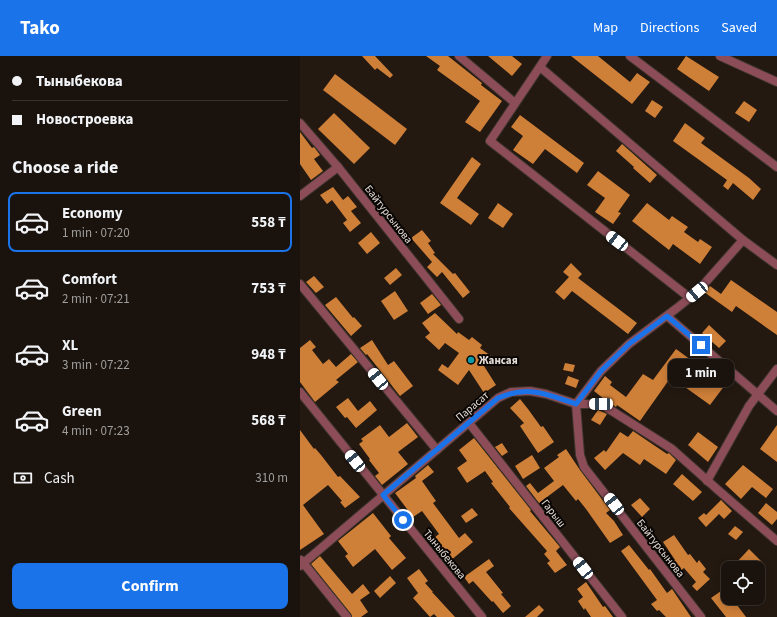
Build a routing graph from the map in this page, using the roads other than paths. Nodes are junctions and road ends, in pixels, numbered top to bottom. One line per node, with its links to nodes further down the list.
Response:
1 (460, 56): 7 (street)
2 (547, 56): 5 (street)
3 (630, 56): 10 (street)
4 (720, 56): 6 (street)
5 (540, 67): 7 (street); 12 (street)
6 (777, 82)
7 (515, 104): 15 (street)
8 (300, 123): 9 (street, Байтурсынова)
9 (338, 167): 11 (street); 17 (street, Байтурсынова)
10 (777, 167)
11 (300, 196)
12 (743, 240): 13 (street); 15 (street)
13 (777, 265)
14 (300, 284): 24 (street)
15 (690, 298): 16 (street)
16 (667, 316): 20 (street); 21 (street)
17 (459, 319)
18 (777, 369): 20 (street)
19 (300, 392): 26 (street, Тыныбекова)
20 (758, 394): 22 (street); 25 (street)
21 (576, 404): 23 (street, Парасат); 25 (street, Парасат); 32 (street, Байтурсынова)
22 (777, 411)
23 (468, 423): 24 (street, Парасат); 31 (street, Гарыш)
24 (437, 450): 26 (street, Парасат)
25 (707, 481): 27 (street, Парасат)
26 (383, 495): 28 (street, Парасат); 30 (street, Тыныбекова)
27 (777, 541)
28 (301, 563): 29 (street)
29 (347, 617)
30 (482, 617)
31 (622, 617)
32 (701, 617)

